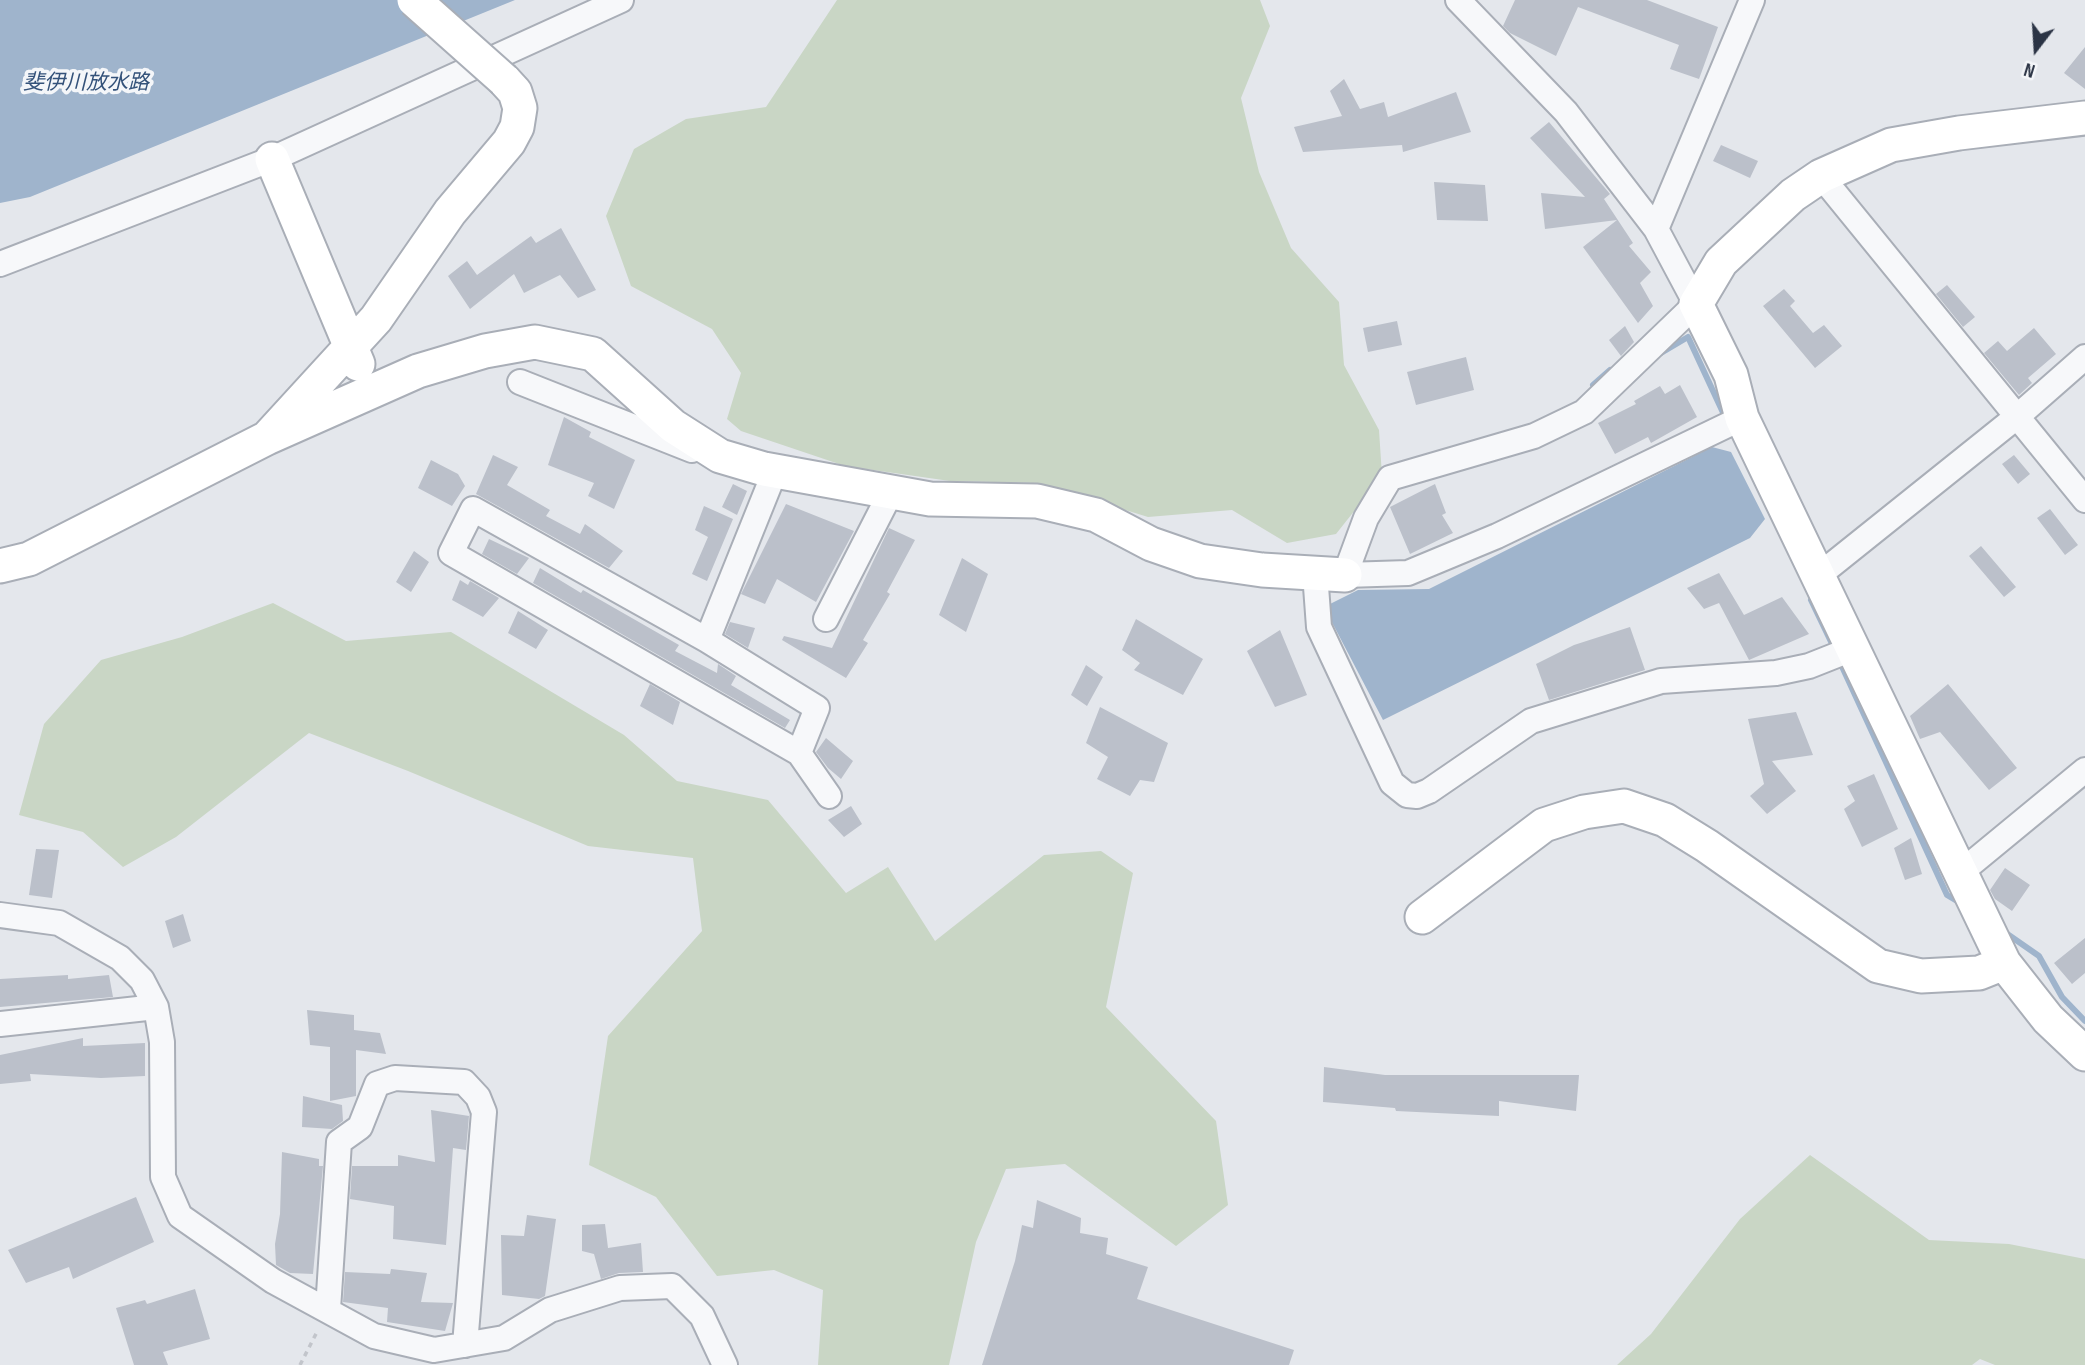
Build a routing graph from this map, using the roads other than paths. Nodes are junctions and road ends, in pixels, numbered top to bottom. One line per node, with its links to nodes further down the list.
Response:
1 (414, 0): 11 (street, bridge)
2 (621, 0): 6 (street)
3 (1458, 0): 8 (street)
4 (1752, 0): 8 (street)
5 (2085, 118): 7 (street)
6 (272, 159): 9 (street); 11 (street)
7 (1821, 176): 10 (street); 15 (street)
8 (1656, 229): 10 (street)
9 (0, 264)
10 (1696, 304): 16 (street); 23 (street)
11 (350, 348): 14 (street); 17 (street)
12 (2085, 357): 15 (street)
13 (520, 382): 18 (street)
14 (370, 392): 17 (street); 18 (street)
15 (2019, 415): 21 (street); 24 (street)
16 (1742, 418): 23 (street); 24 (street)
17 (267, 438): 22 (street)
18 (720, 456): 19 (street)
19 (775, 471): 20 (street); 26 (street)
20 (891, 492): 23 (street); 25 (street)
21 (2085, 500)
22 (0, 566)
23 (1330, 574): 27 (street)
24 (1818, 576): 27 (street)
25 (826, 619)
26 (707, 640): 28 (street); 28 (street)
27 (1852, 649): 31 (street)
28 (799, 752): 30 (street)
29 (2085, 771): 31 (street)
30 (829, 796)
31 (1960, 873): 34 (street)
32 (0, 915): 35 (street)
33 (1422, 917): 34 (street)
34 (2004, 963): 37 (street)
35 (156, 1007): 36 (street); 38 (street)
36 (0, 1024)
37 (2085, 1054)
38 (328, 1309): 39 (street); 39 (street)
39 (465, 1345): 40 (street)
40 (725, 1365)

